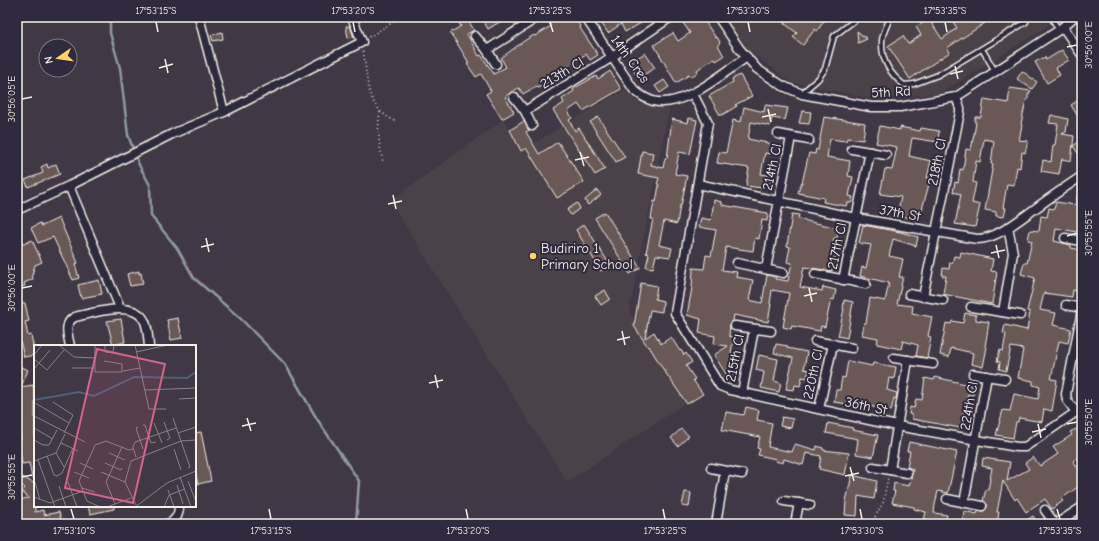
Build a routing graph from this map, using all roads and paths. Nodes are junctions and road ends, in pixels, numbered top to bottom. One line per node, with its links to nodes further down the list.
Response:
1 (198, 17): 28 (street)
2 (352, 17): 15 (street)
3 (402, 17): 15 (path)
4 (538, 17): 17 (street)
5 (586, 17): 19 (street, 14th Cres)
6 (671, 17): 19 (street, 213th Cl)
7 (718, 17): 20 (street, 5th Rd)
8 (859, 17): 24 (lane)
9 (888, 17): 16 (lane)
10 (1025, 17): 16 (lane)
11 (1050, 17): 13 (lane)
12 (1074, 17): 13 (street, 5th Rd)
13 (1061, 29): 18 (street); 22 (street, 5th Rd)
14 (475, 36): 17 (street)
15 (362, 42): 28 (street); 29 (path)
16 (982, 49): 22 (lane)
17 (487, 50): 21 (street)
18 (1082, 55)
19 (612, 57): 23 (street, 14th Cres); 27 (street, 213th Cl)
20 (747, 57): 23 (street, 14th Cres); 24 (street, 5th Rd)
21 (496, 64)
22 (995, 72): 26 (street, 5th Rd)
23 (693, 94): 40 (street)
24 (802, 94): 26 (street, 5th Rd)
25 (514, 97): 27 (street)
26 (956, 97): 46 (street, 218th Cl)
27 (525, 111): 31 (street)
28 (224, 112): 41 (street)
29 (380, 112): 30 (path); 38 (path)
30 (395, 121)
31 (532, 126)
32 (778, 134): 33 (street)
33 (791, 137): 34 (street); 42 (street, 214th Cl)
34 (809, 140)
35 (852, 149): 36 (street)
36 (870, 152): 37 (street); 44 (street, 217th Cl)
37 (886, 155)
38 (383, 162)
39 (1082, 176): 45 (street, 37th St)
40 (698, 184): 42 (street, 37th St); 78 (street, 36th St)
41 (69, 186): 43 (street); 60 (street)
42 (778, 201): 44 (street, 37th St); 50 (street, 214th Cl)
43 (17, 210)
44 (856, 218): 46 (street, 37th St); 53 (street, 217th Cl)
45 (1008, 227): 46 (street, 37th St); 62 (street)
46 (936, 233): 56 (street, 218th Cl)
47 (1065, 238): 48 (street)
48 (1082, 241)
49 (737, 263): 50 (street)
50 (766, 269): 51 (street)
51 (783, 273)
52 (815, 274): 53 (street)
53 (843, 280): 54 (street)
54 (866, 284)
55 (909, 294): 56 (street)
56 (924, 297): 57 (street)
57 (943, 300)
58 (1066, 305): 61 (street)
59 (972, 307): 62 (street)
60 (120, 308): 69 (street); 70 (street)
61 (1082, 309): 80 (street)
62 (1003, 312): 63 (street)
63 (1020, 315)
64 (735, 326): 65 (street)
65 (754, 328): 66 (street); 78 (street, 215th Cl)
66 (771, 331)
67 (815, 341): 68 (street)
68 (833, 344): 71 (street); 79 (street, 220th Cl)
69 (70, 345)
70 (150, 345)
71 (852, 348)
72 (894, 358): 73 (street)
73 (908, 360): 74 (street); 81 (street)
74 (933, 364)
75 (973, 374): 76 (street)
76 (987, 376): 77 (street); 82 (street, 224th Cl)
77 (1005, 379)
78 (742, 393): 79 (street, 36th St)
79 (819, 409): 81 (street, 36th St)
80 (1079, 410): 82 (street, 36th St)
81 (897, 426): 82 (street, 36th St); 85 (street)
82 (976, 440): 91 (street, 224th Cl)
83 (873, 467): 85 (street)
84 (711, 468): 86 (street)
85 (890, 470): 87 (street); 101 (path)
86 (725, 471): 88 (street); 99 (street)
87 (907, 473)
88 (742, 474)
89 (947, 499): 91 (street)
90 (784, 501): 92 (street)
91 (964, 502): 94 (street)
92 (799, 503): 93 (street); 100 (street)
93 (810, 505)
94 (982, 506)
95 (179, 507): 98 (street)
96 (1082, 507): 102 (street)
97 (1045, 510): 102 (street)
98 (168, 524)
99 (716, 524)
100 (795, 524)
101 (871, 524)
102 (1056, 524)

